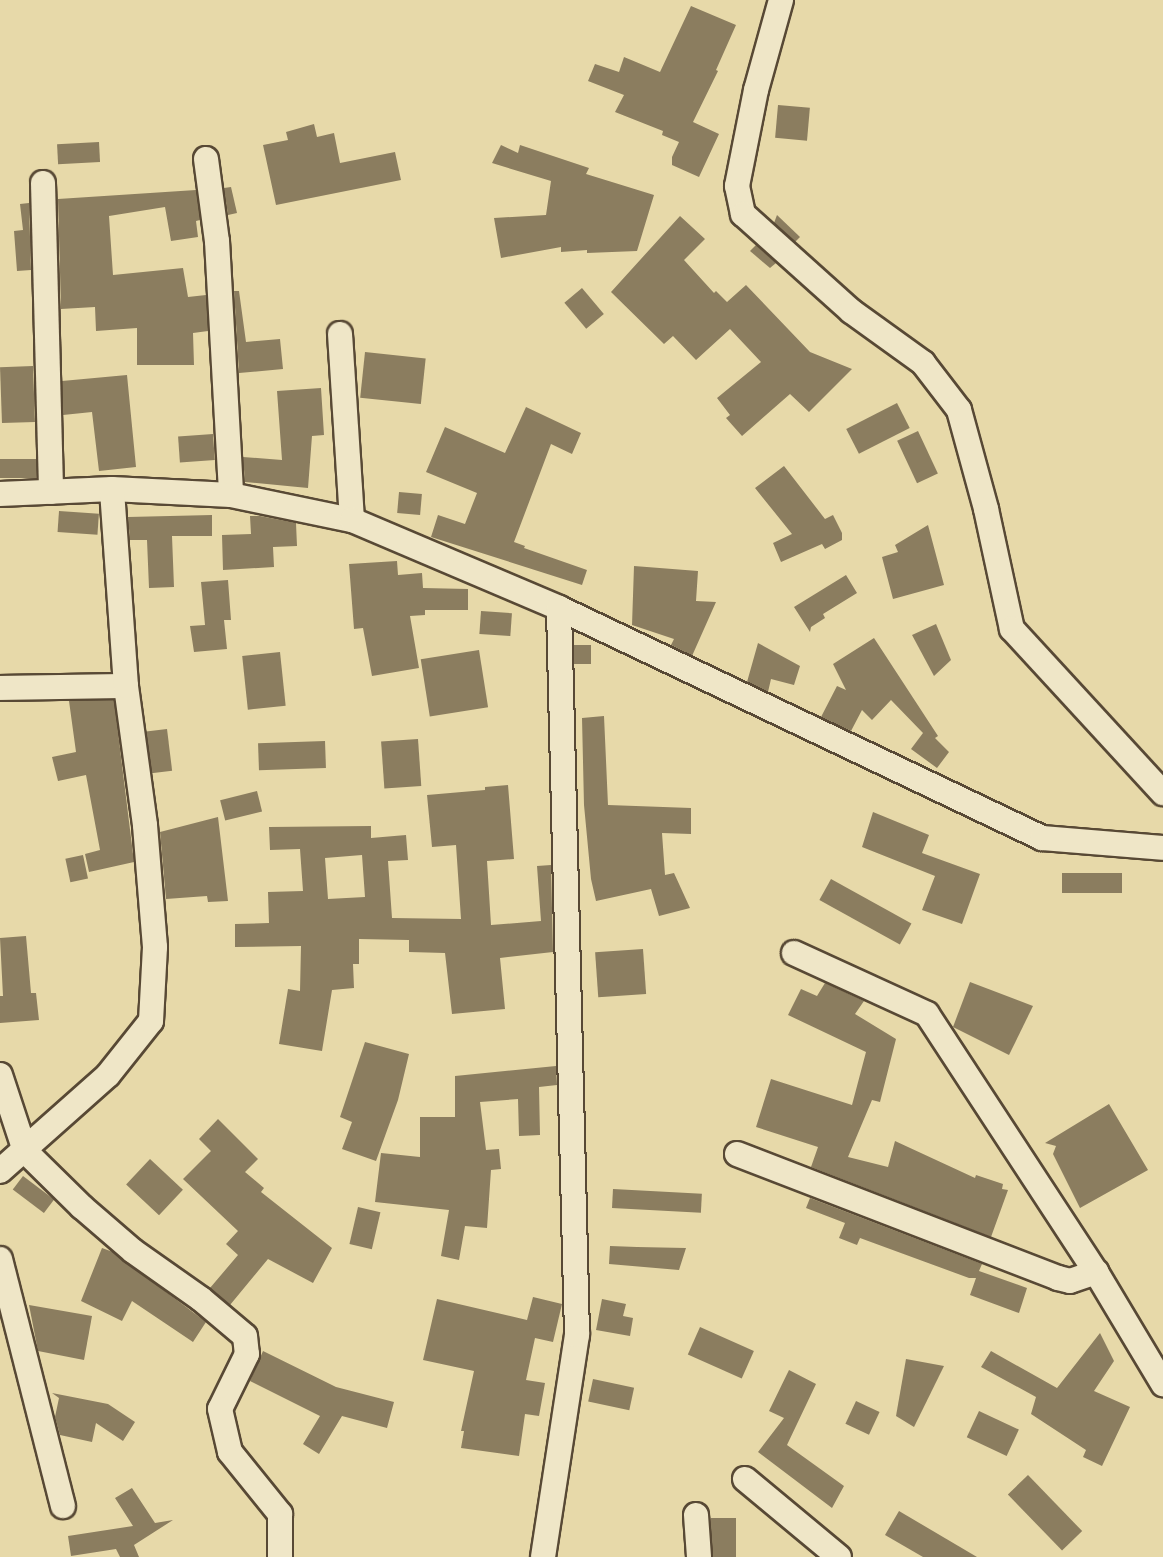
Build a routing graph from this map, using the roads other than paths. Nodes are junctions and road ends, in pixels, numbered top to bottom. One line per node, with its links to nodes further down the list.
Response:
1 (781, 0): 13 (street)
2 (207, 159): 8 (street)
3 (43, 183): 6 (street)
4 (339, 334): 9 (street)
5 (112, 489): 6 (street); 8 (street); 11 (street)
6 (51, 492): 7 (street)
7 (0, 494)
8 (231, 495): 9 (street)
9 (352, 519): 10 (street)
10 (559, 608): 14 (street); 27 (street)
11 (126, 686): 12 (street); 17 (street)
12 (0, 688)
13 (1163, 793)
14 (1163, 848)
15 (794, 953): 21 (street)
16 (0, 1075): 17 (street)
17 (25, 1151): 19 (street); 26 (street)
18 (737, 1154): 21 (street)
19 (0, 1171)
20 (0, 1259): 24 (street)
21 (1096, 1272): 22 (street)
22 (1163, 1384)
23 (745, 1479): 29 (street)
24 (63, 1506)
25 (696, 1515): 28 (street)
26 (280, 1557)
27 (543, 1557)
28 (699, 1557)
29 (839, 1557)

